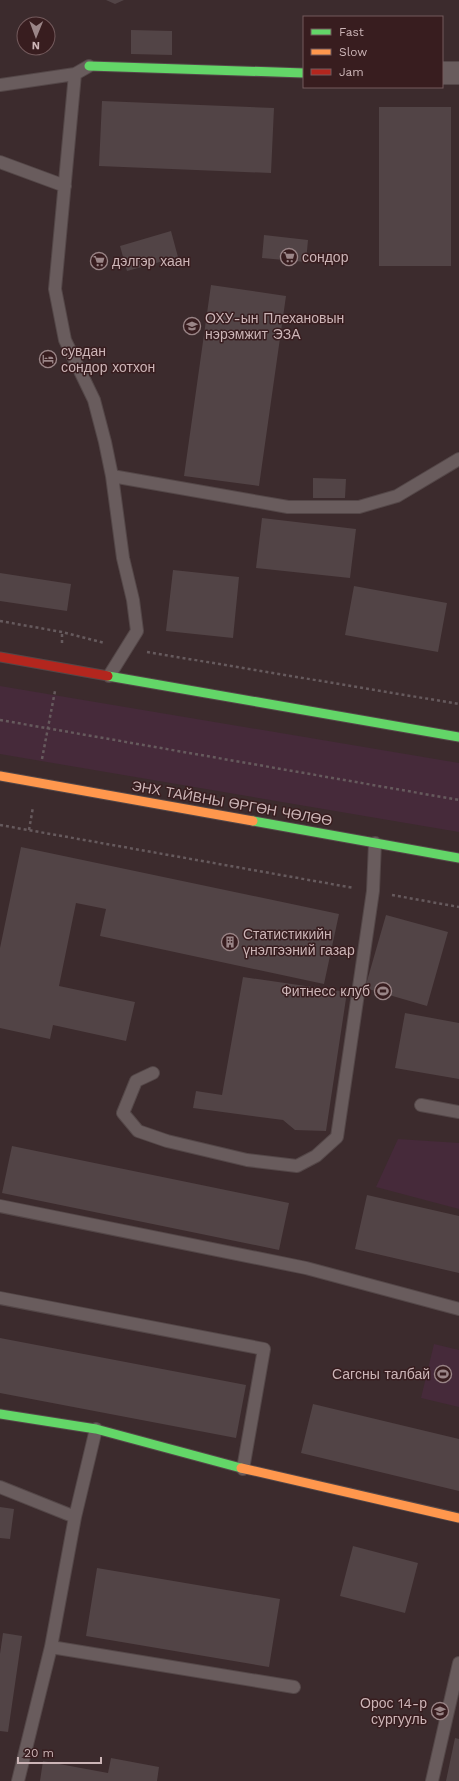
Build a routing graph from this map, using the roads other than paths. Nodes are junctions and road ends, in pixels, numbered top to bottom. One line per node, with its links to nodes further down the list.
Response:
1 (89, 66): 2 (main road); 5 (lane)
2 (303, 73)
3 (443, 73): 4 (street)
4 (459, 73)
5 (75, 74): 6 (lane); 8 (lane)
6 (0, 85)
7 (0, 162): 8 (lane)
8 (65, 186): 10 (lane)
9 (459, 459): 10 (lane)
10 (112, 476): 12 (lane)
11 (0, 657): 12 (main road)
12 (109, 676): 13 (main road)
13 (459, 737)
14 (0, 776): 15 (main road, ЭНХ ТАЙВНЫ ӨРГӨН ЧӨЛӨӨ)
15 (375, 843): 16 (main road, ЭНХ ТАЙВНЫ ӨРГӨН ЧӨЛӨӨ); 17 (lane)
16 (459, 858)
17 (153, 1072)
18 (421, 1105): 19 (lane)
19 (459, 1112)
20 (0, 1206): 22 (lane)
21 (0, 1298): 25 (lane)
22 (459, 1308)
23 (0, 1414): 24 (main road)
24 (96, 1429): 25 (main road); 27 (lane)
25 (243, 1469): 28 (main road)
26 (0, 1487): 27 (lane)
27 (75, 1517): 29 (lane)
28 (459, 1518)
29 (51, 1647): 31 (lane); 33 (lane)
30 (459, 1663): 32 (lane)
31 (294, 1687)
32 (454, 1714): 34 (lane)
33 (18, 1781)
34 (432, 1781)

